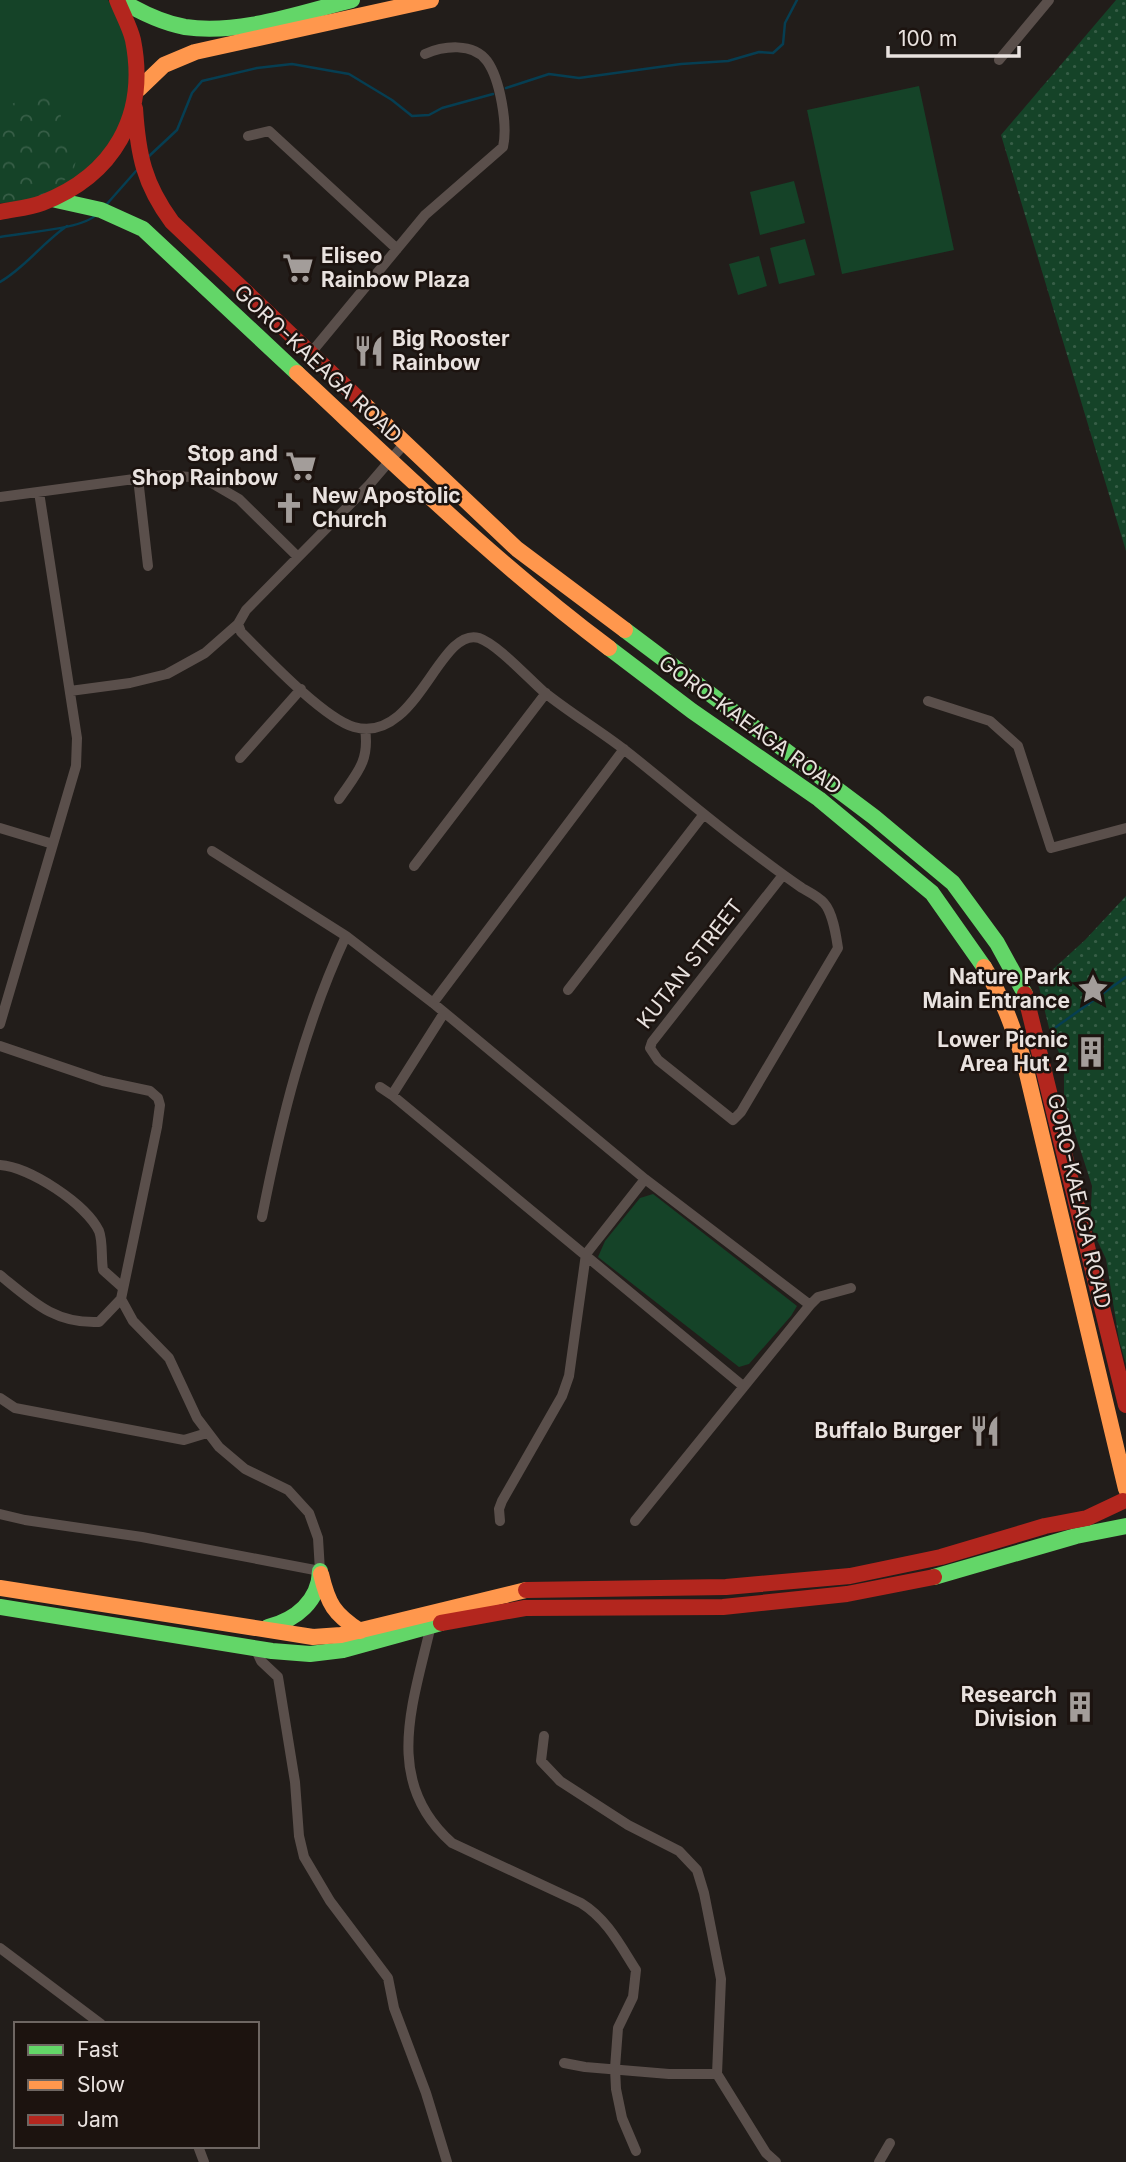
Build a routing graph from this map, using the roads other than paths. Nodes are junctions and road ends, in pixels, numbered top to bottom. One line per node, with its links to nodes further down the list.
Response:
1 (118, 0): 5 (main road); 8 (main road)
2 (352, 0): 5 (main road)
3 (431, 0): 8 (main road)
4 (1049, 0): 7 (street)
5 (316, 4)
6 (425, 54): 13 (street)
7 (999, 60)
8 (139, 89): 9 (main road)
9 (135, 108): 11 (main road); 14 (main road, GORO-KAEAGA ROAD)
10 (248, 136): 13 (street)
11 (56, 200): 12 (main road); 15 (main road, GORO-KAEAGA ROAD)
12 (0, 212)
13 (397, 249): 14 (street)
14 (316, 359): 15 (street); 16 (main road, GORO-KAEAGA ROAD)
15 (308, 383): 17 (main road, GORO-KAEAGA ROAD)
16 (405, 443): 17 (street); 57 (main road, GORO-KAEAGA ROAD)
17 (390, 460): 21 (street); 59 (main road, GORO-KAEAGA ROAD)
18 (138, 478): 19 (street); 21 (street); 22 (street)
19 (39, 492): 20 (street); 25 (street)
20 (0, 497)
21 (298, 557): 23 (street)
22 (148, 566)
23 (238, 624): 24 (street); 25 (street)
24 (301, 689): 28 (street); 30 (street)
25 (70, 691): 35 (street)
26 (546, 693): 28 (street); 29 (street); 37 (street)
27 (928, 701): 34 (street)
28 (365, 729): 31 (street)
29 (624, 749): 32 (street); 41 (street)
30 (240, 758)
31 (339, 799)
32 (704, 814): 38 (street); 40 (street)
33 (0, 828): 35 (street)
34 (1126, 828)
35 (53, 844): 43 (street)
36 (212, 851): 39 (street)
37 (414, 866)
38 (783, 875): 38 (street, KUTAN STREET)
39 (346, 936): 41 (street); 49 (street)
40 (568, 990)
41 (433, 1003): 42 (street)
42 (444, 1013): 46 (street); 48 (street)
43 (0, 1024)
44 (0, 1046): 53 (street)
45 (380, 1087): 46 (street)
46 (392, 1094): 50 (street)
47 (0, 1166): 53 (street)
48 (645, 1179): 50 (street); 54 (street)
49 (262, 1217)
50 (586, 1254): 55 (street); 61 (street)
51 (0, 1275): 53 (street)
52 (851, 1288): 54 (street)
53 (122, 1293): 58 (street)
54 (810, 1305): 55 (street)
55 (743, 1386): 62 (street)
56 (0, 1398): 58 (street)
57 (1126, 1405)
58 (207, 1433): 64 (street)
59 (1125, 1499): 69 (main road)
60 (0, 1514): 64 (street)
61 (500, 1521)
62 (635, 1521)
63 (1126, 1526): 67 (main road)
64 (320, 1571): 68 (main road); 69 (main road)
65 (0, 1588): 68 (main road)
66 (0, 1607): 70 (main road)
67 (431, 1625): 70 (main road); 75 (street)
68 (259, 1629): 69 (main road)
69 (360, 1631)
70 (255, 1648): 79 (street)
71 (544, 1736): 76 (street)
72 (0, 1948): 73 (street)
73 (98, 2022)
74 (564, 2063): 75 (street)
75 (615, 2068): 76 (street); 78 (street)
76 (717, 2074): 80 (street)
77 (890, 2143): 81 (street)
78 (636, 2151)
79 (447, 2162)
80 (776, 2162)
81 (879, 2162)

